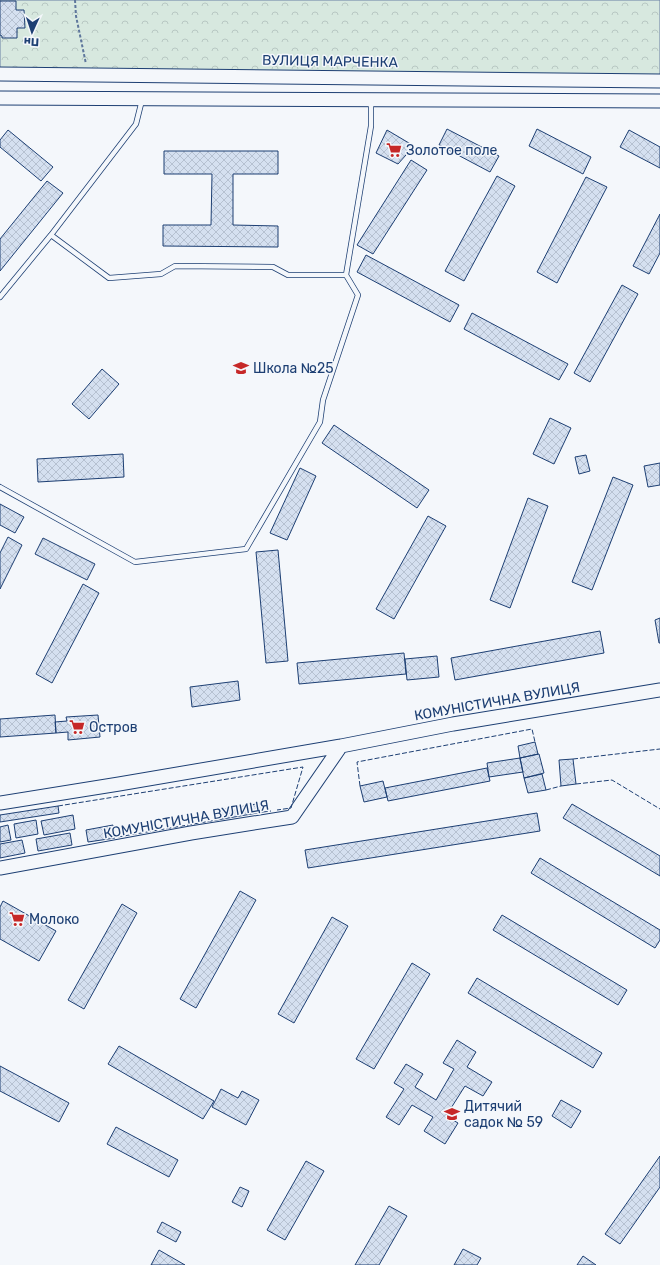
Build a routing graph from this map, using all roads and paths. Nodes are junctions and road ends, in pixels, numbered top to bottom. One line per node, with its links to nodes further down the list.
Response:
1 (74, 0): 3 (path)
2 (0, 74): 3 (street, ВУЛИЦЯ МАРЧЕНКА)
3 (88, 75): 4 (street, ВУЛИЦЯ МАРЧЕНКА)
4 (660, 81)
5 (0, 98): 6 (street)
6 (142, 99): 7 (street); 9 (lane)
7 (371, 100): 8 (street); 10 (lane)
8 (660, 101)
9 (51, 235): 10 (lane); 11 (lane)
10 (346, 275): 12 (lane)
11 (0, 297)
12 (0, 486)
13 (660, 690): 14 (street, КОМУНІСТИЧНА ВУЛИЦЯ)
14 (340, 746): 15 (street, КОМУНІСТИЧНА ВУЛИЦЯ); 16 (street, КОМУНІСТИЧНА ВУЛИЦЯ)
15 (0, 803)
16 (0, 868)

